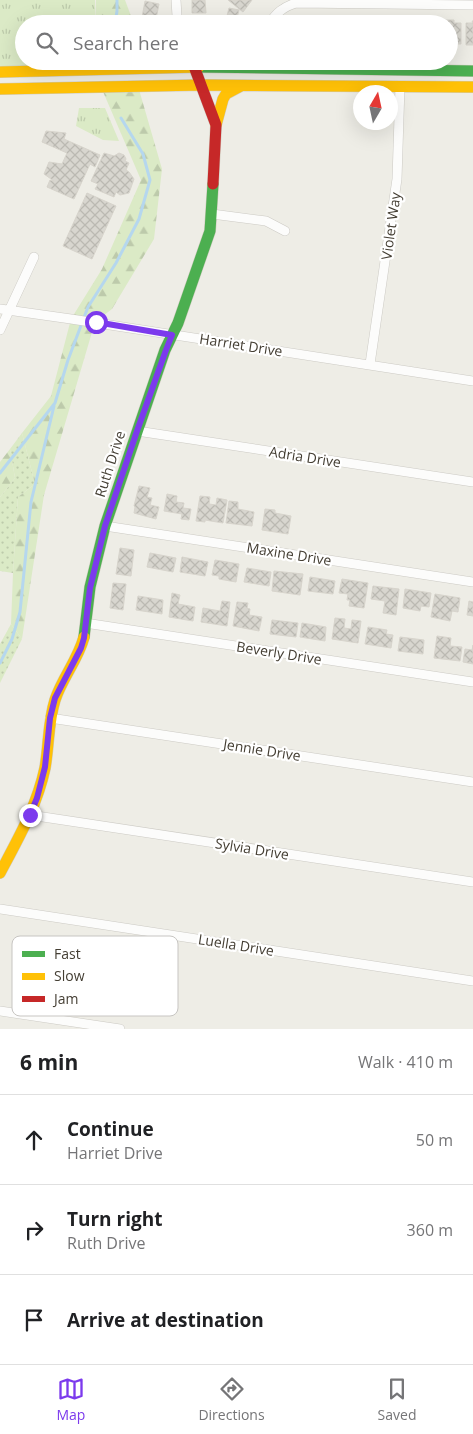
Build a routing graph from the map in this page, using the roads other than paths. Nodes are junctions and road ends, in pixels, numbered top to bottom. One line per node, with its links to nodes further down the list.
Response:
1 (176, 0): 3 (street)
2 (473, 5): 4 (street)
3 (176, 15)
4 (276, 15)
5 (48, 70): 9 (main road)
6 (196, 70): 10 (main road, Ruth Drive)
7 (433, 70): 8 (main road)
8 (473, 71)
9 (0, 72)
10 (202, 85): 11 (main road); 14 (main road); 15 (main road, Ruth Drive)
11 (243, 86): 12 (main road); 15 (main road)
12 (400, 86): 13 (main road); 22 (street, Violet Way)
13 (473, 87)
14 (0, 88)
15 (216, 125): 16 (main road, Ruth Drive)
16 (212, 214): 17 (street); 21 (main road, Ruth Drive)
17 (285, 230)
18 (34, 257): 19 (street)
19 (5, 310): 20 (street); 21 (street, Harriet Drive)
20 (0, 330)
21 (172, 335): 22 (street, Harriet Drive); 24 (main road, Ruth Drive)
22 (370, 364): 23 (street, Harriet Drive)
23 (473, 381)
24 (137, 431): 25 (street, Adria Drive); 26 (main road, Ruth Drive)
25 (473, 482)
26 (105, 526): 27 (street, Maxine Drive); 28 (main road, Ruth Drive)
27 (473, 582)
28 (85, 623): 29 (street, Beverly Drive); 30 (main road, Ruth Drive)
29 (473, 682)
30 (50, 718): 31 (street, Jennie Drive); 32 (main road, Ruth Drive)
31 (473, 782)
32 (30, 815): 33 (main road, Ruth Drive); 34 (street, Sylvia Drive)
33 (0, 873)
34 (473, 882)
35 (0, 909): 36 (street, Luella Drive)
36 (177, 936)
37 (178, 936): 38 (street, Luella Drive)
38 (473, 981)
39 (33, 1016): 40 (street)
40 (120, 1029)

